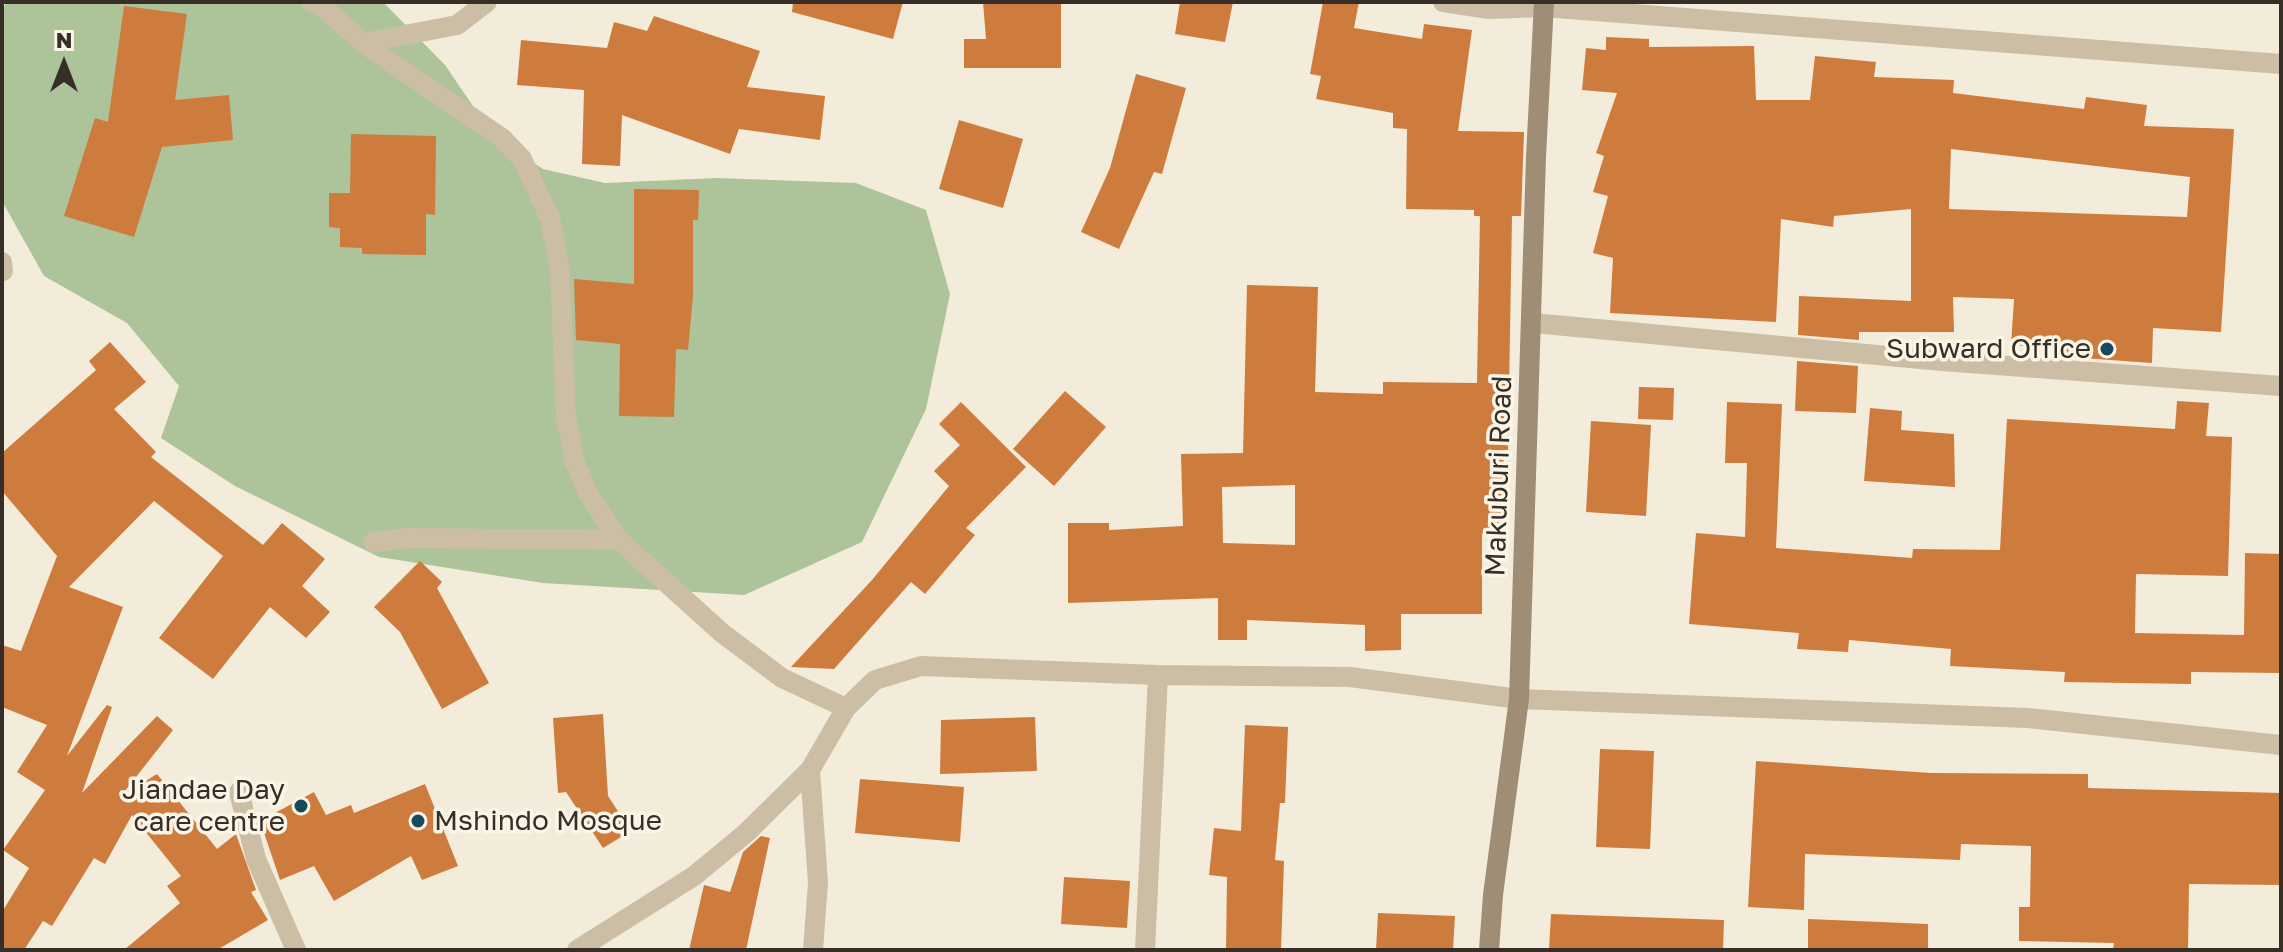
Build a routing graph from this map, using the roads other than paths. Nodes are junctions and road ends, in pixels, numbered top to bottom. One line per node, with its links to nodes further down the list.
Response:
1 (311, 2): 5 (street)
2 (487, 2): 5 (street)
3 (1443, 2): 4 (street)
4 (1544, 4): 6 (street); 7 (street, Makuburi Road)
5 (363, 43): 9 (street)
6 (2281, 64)
7 (1533, 323): 8 (street); 12 (street, Makuburi Road)
8 (2281, 386)
9 (619, 540): 10 (street); 13 (street)
10 (374, 542)
11 (1158, 675): 12 (street); 13 (street); 20 (street)
12 (1519, 699): 14 (street); 21 (street, Makuburi Road)
13 (846, 708): 15 (street)
14 (2281, 745)
15 (810, 770): 18 (street); 19 (street)
16 (239, 792): 17 (street)
17 (296, 950)
18 (577, 950)
19 (813, 950)
20 (1145, 950)
21 (1489, 950)

